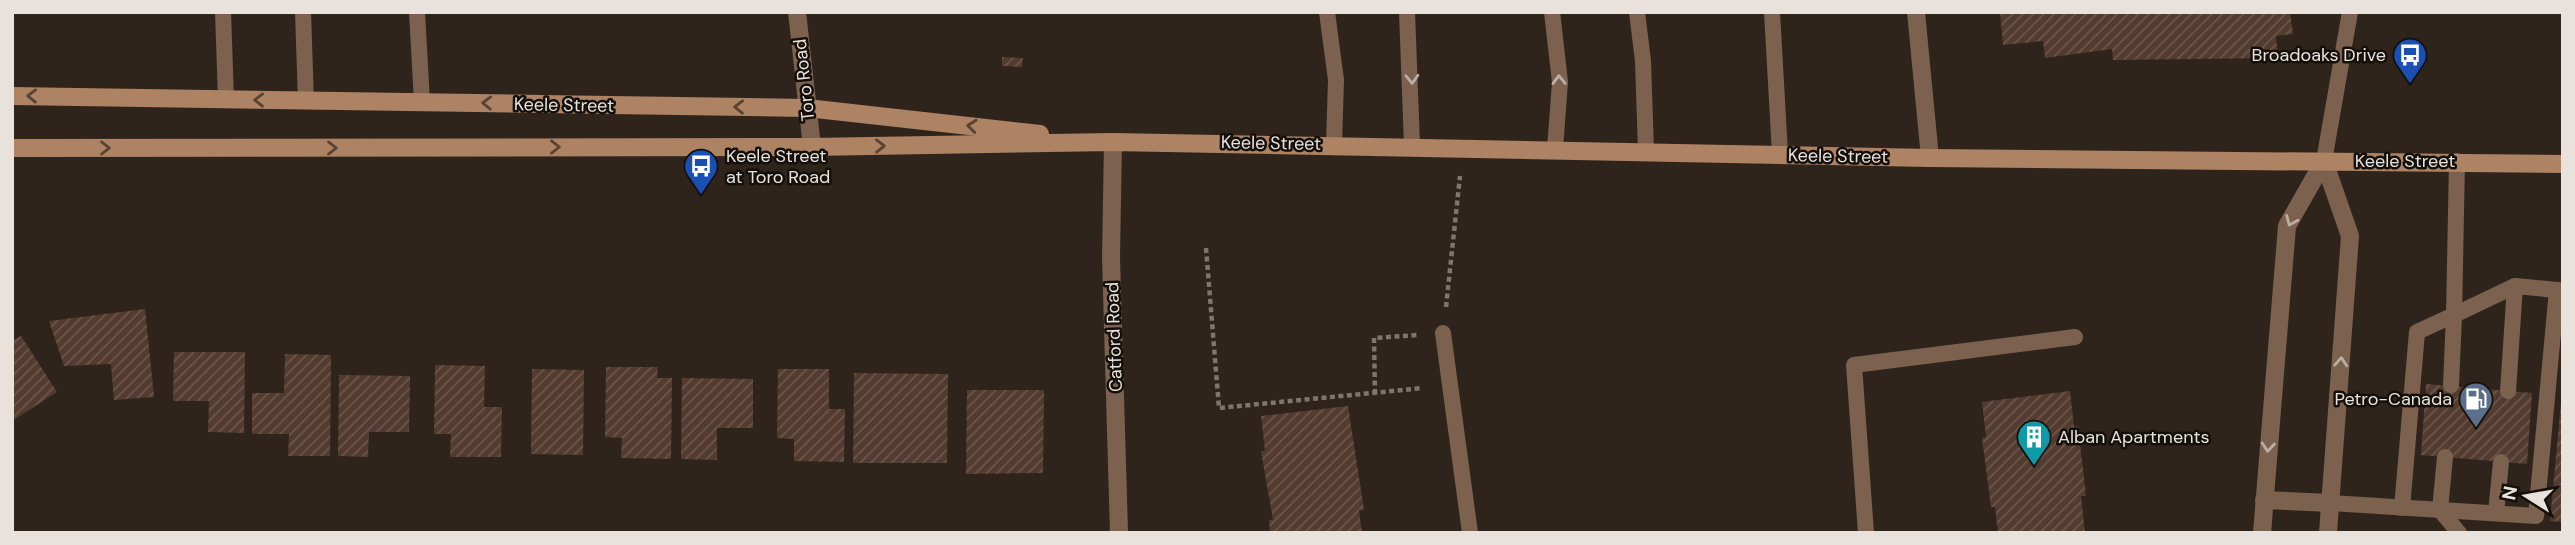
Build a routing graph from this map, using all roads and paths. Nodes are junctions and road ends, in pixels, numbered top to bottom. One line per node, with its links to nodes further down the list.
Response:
1 (223, 12): 13 (lane)
2 (303, 12): 14 (lane)
3 (417, 12): 15 (lane)
4 (797, 12): 16 (street, Toro Road)
5 (1327, 12): 18 (lane)
6 (1407, 12): 19 (lane, one-way to 19)
7 (1552, 12): 23 (lane, one-way to 7)
8 (1637, 12): 24 (lane)
9 (1772, 12): 25 (lane)
10 (1916, 12): 26 (street)
11 (2350, 12): 27 (lane)
12 (12, 96): 13 (main road, Keele Street, one-way to 12)
13 (226, 99): 14 (main road, Keele Street, one-way to 13)
14 (306, 101): 15 (main road, Keele Street)
15 (422, 102): 16 (main road, Keele Street, one-way to 15)
16 (807, 108): 17 (main road, Keele Street, one-way to 16); 21 (street, Toro Road)
17 (1113, 142): 18 (main road, Keele Street); 21 (main road, Keele Street, one-way to 17); 47 (street, Catford Road)
18 (1334, 144): 19 (main road, Keele Street)
19 (1412, 145): 20 (main road, Keele Street)
20 (1464, 146): 23 (main road, Keele Street); 34 (path)
21 (812, 147): 22 (main road, Keele Street, one-way to 21)
22 (12, 148)
23 (1555, 149): 24 (main road, Keele Street)
24 (1646, 151): 25 (main road, Keele Street)
25 (1780, 154): 26 (main road, Keele Street)
26 (1930, 158): 27 (main road, Keele Street)
27 (2323, 161): 28 (main road, Keele Street); 42 (street, one-way to 42); 43 (street, one-way to 27)
28 (2457, 161): 29 (main road, Keele Street); 33 (lane)
29 (2563, 164)
30 (1206, 248): 39 (path)
31 (2515, 286): 32 (lane); 33 (lane); 38 (lane)
32 (2560, 290): 46 (lane)
33 (2454, 314): 37 (lane); 44 (lane)
34 (1443, 333): 36 (lane); 39 (path)
35 (2075, 337): 49 (lane)
36 (1450, 385): 39 (path); 48 (lane)
37 (2451, 385)
38 (2508, 391)
39 (1375, 394)
40 (2445, 457): 45 (lane)
41 (2501, 462): 46 (lane)
42 (2264, 500): 43 (street); 50 (street)
43 (2331, 503): 44 (lane); 51 (street)
44 (2402, 508): 45 (lane)
45 (2440, 510): 46 (lane); 52 (lane)
46 (2497, 513)
47 (1119, 533)
48 (1470, 533)
49 (1866, 533)
50 (2262, 533)
51 (2328, 533)
52 (2459, 533)

